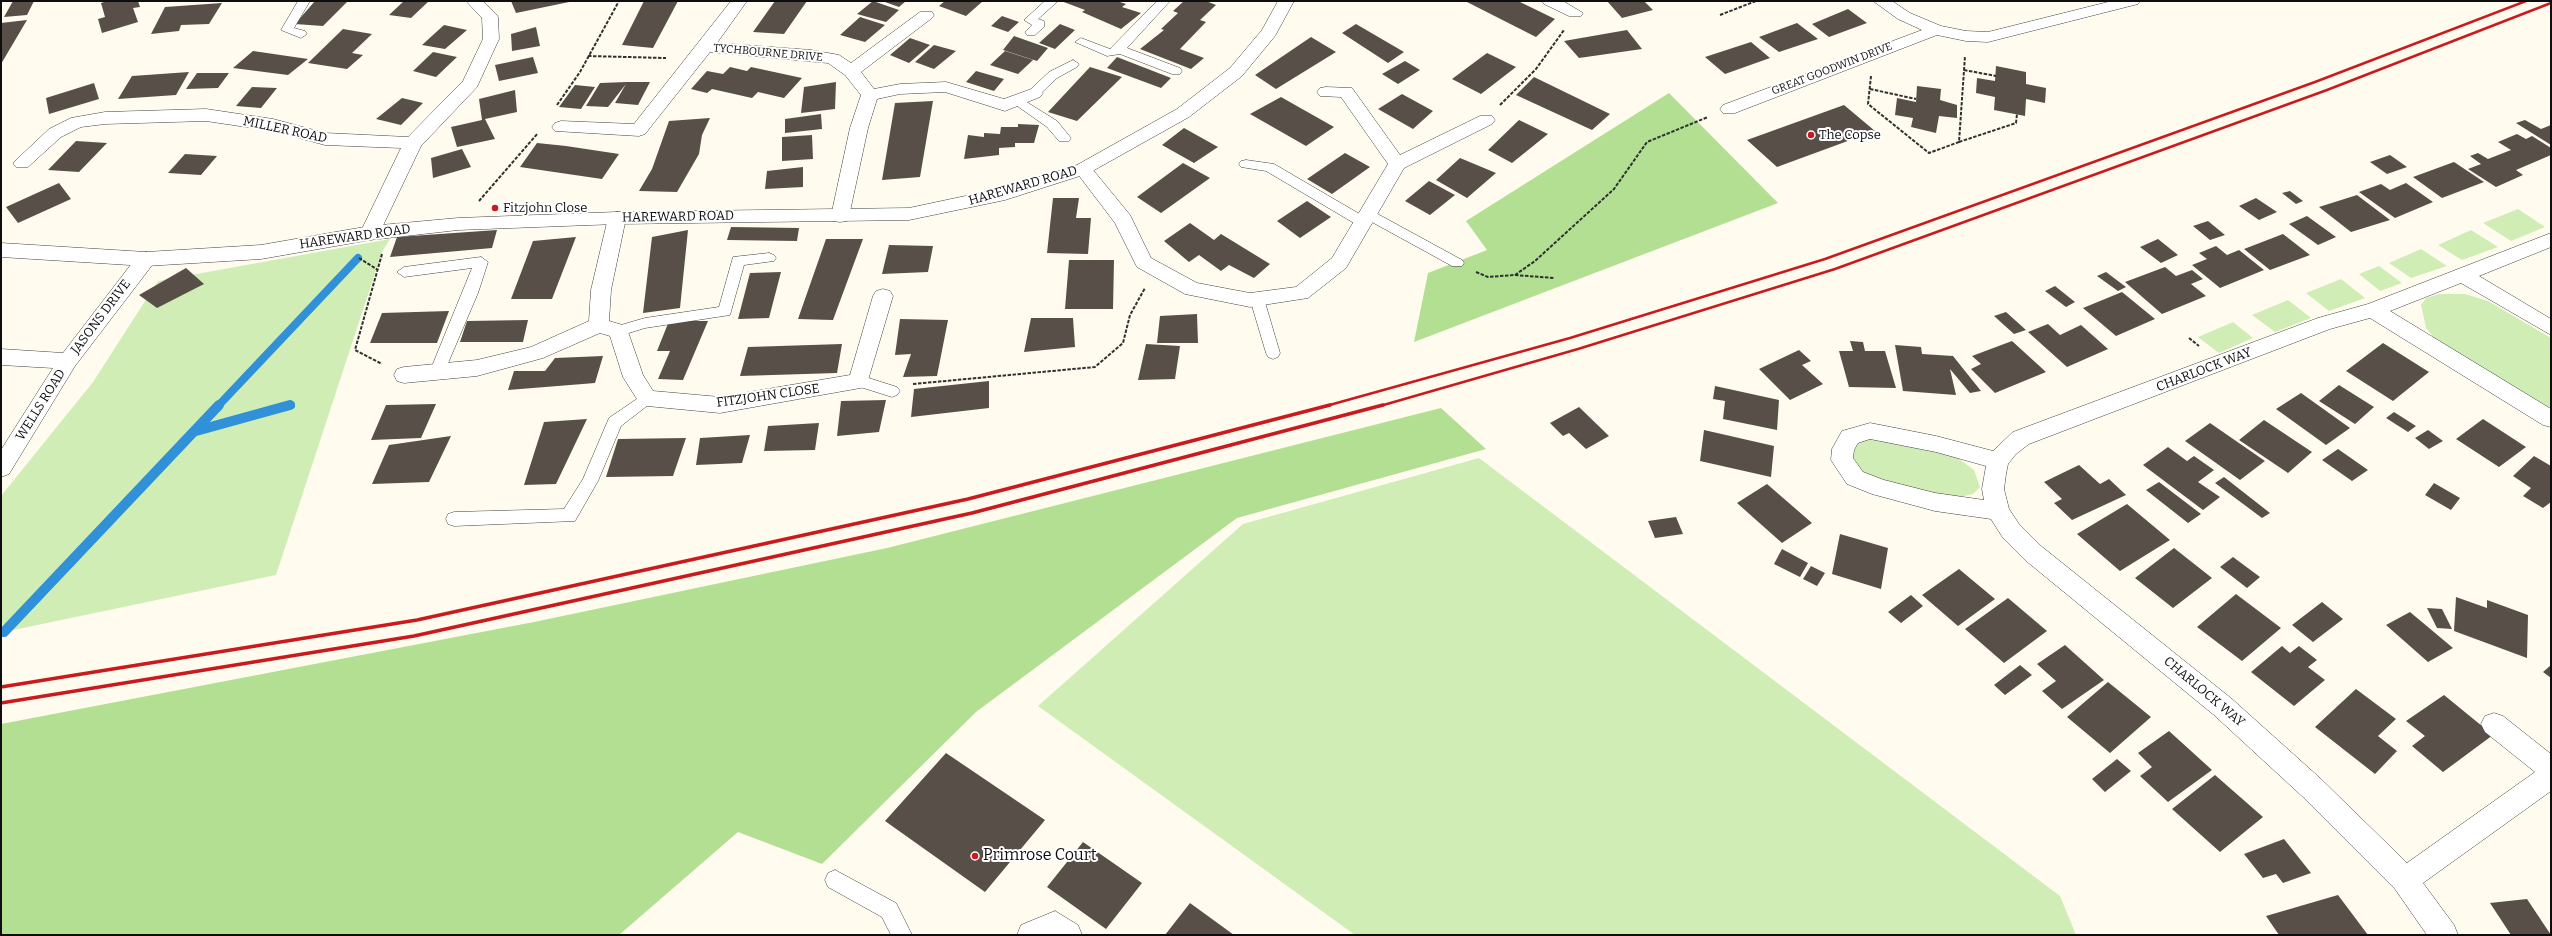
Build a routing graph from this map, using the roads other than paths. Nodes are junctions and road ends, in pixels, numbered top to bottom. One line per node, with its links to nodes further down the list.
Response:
1 (304, 1): 14 (lane)
2 (474, 1): 29 (street)
3 (739, 1): 17 (street, TYCHBOURNE DRIVE)
4 (1052, 1): 13 (lane)
5 (1164, 1): 16 (lane)
6 (1286, 1): 33 (street, HAREWARD ROAD)
7 (1550, 1): 10 (street)
8 (1881, 1): 12 (street)
9 (2132, 1): 12 (street)
10 (1575, 13)
11 (926, 15): 19 (street)
12 (1936, 30): 25 (street, GREAT GOODWIN DRIVE)
13 (1032, 32)
14 (301, 34)
15 (1081, 42): 16 (lane)
16 (1119, 49): 20 (lane)
17 (700, 53): 19 (street, TYCHBOURNE DRIVE); 27 (street, TYCHBOURNE DRIVE)
18 (1073, 64): 22 (lane)
19 (851, 71): 23 (street, TYCHBOURNE DRIVE)
20 (1176, 71)
21 (1326, 92): 32 (street)
22 (1034, 93): 24 (street)
23 (870, 95): 24 (street); 34 (street)
24 (1005, 106): 28 (lane)
25 (1729, 109)
26 (1486, 120): 32 (street)
27 (561, 127)
28 (1064, 138)
29 (413, 143): 30 (street, MILLER ROAD); 37 (street)
30 (22, 163)
31 (1246, 164): 36 (lane)
32 (1397, 164): 36 (street)
33 (1083, 169): 34 (street, HAREWARD ROAD); 46 (street)
34 (840, 216): 35 (street, HAREWARD ROAD)
35 (617, 218): 37 (street, HAREWARD ROAD); 48 (street)
36 (1366, 219): 42 (lane); 46 (street)
37 (379, 232): 41 (street, HAREWARD ROAD)
38 (2551, 240): 44 (street, CHARLOCK WAY)
39 (1, 250): 41 (street, HAREWARD ROAD)
40 (770, 258): 50 (lane)
41 (146, 259): 53 (street, JASONS DRIVE)
42 (1457, 263)
43 (404, 272): 54 (lane)
44 (2462, 275): 47 (street, CHARLOCK WAY); 49 (street)
45 (883, 296): 56 (street)
46 (1258, 299): 51 (lane)
47 (2373, 310): 59 (street); 60 (street, CHARLOCK WAY)
48 (599, 325): 50 (street); 54 (street)
49 (2551, 328)
50 (618, 331): 58 (street)
51 (1274, 353)
52 (1, 357): 53 (street, JASONS DRIVE)
53 (68, 361): 61 (street, WELLS ROAD)
54 (438, 371): 55 (street)
55 (404, 375)
56 (859, 381): 57 (lane); 58 (street, FITZJOHN CLOSE)
57 (892, 391)
58 (647, 398): 63 (lane)
59 (2551, 419)
60 (1998, 461): 62 (street, CHARLOCK WAY); 62 (street)
61 (1, 468)
62 (1998, 511): 68 (street, CHARLOCK WAY)
63 (454, 518)
64 (2494, 724): 65 (street)
65 (2551, 769)
66 (2551, 776): 68 (street)
67 (835, 880): 69 (lane)
68 (2405, 880): 72 (street, CHARLOCK WAY)
69 (902, 935)
70 (1031, 935): 71 (street)
71 (1068, 935)
72 (2444, 935)

